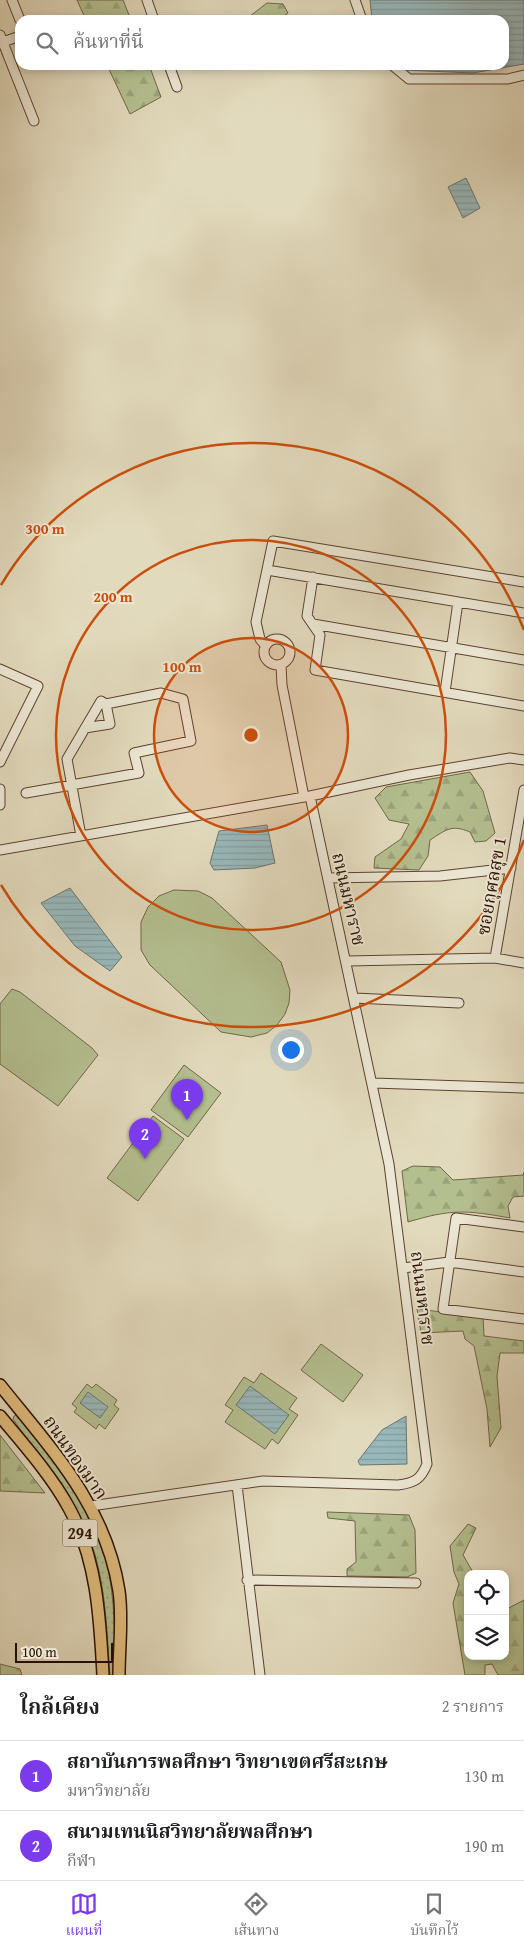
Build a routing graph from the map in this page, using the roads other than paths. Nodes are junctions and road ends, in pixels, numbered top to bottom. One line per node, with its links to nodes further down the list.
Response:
1 (12, 0): 4 (street)
2 (147, 0): 5 (street)
3 (355, 0): 6 (street)
4 (18, 15)
5 (152, 15)
6 (360, 15)
7 (15, 37): 8 (street)
8 (1, 38): 13 (street)
9 (171, 70): 12 (street)
10 (398, 70): 11 (street)
11 (524, 75)
12 (177, 87)
13 (34, 121)
14 (267, 570): 15 (street); 16 (street); 20 (street)
15 (313, 577): 17 (street); 19 (street)
16 (524, 582)
17 (458, 602): 18 (street); 21 (street)
18 (524, 613)
19 (313, 624): 21 (street); 25 (street)
20 (265, 644): 23 (street); 23 (street)
21 (451, 648): 22 (street); 25 (street)
22 (524, 660)
23 (281, 665): 34 (street, ถนนมหาราช)
24 (0, 669): 30 (street)
25 (444, 692): 27 (street)
26 (106, 704): 28 (street); 28 (street); 31 (street)
27 (524, 706)
28 (85, 728): 31 (street)
29 (524, 760): 34 (street)
30 (0, 762)
31 (72, 784): 33 (street); 35 (street)
32 (524, 790): 37 (street, ซอยกุศลสุข 1)
33 (26, 793)
34 (307, 797): 35 (street); 38 (street, ถนนมหาราช)
35 (81, 836): 36 (street)
36 (0, 850)
37 (511, 868): 38 (street); 39 (street, ซอยกุศลสุข 1)
38 (328, 878): 40 (street, ถนนมหาราช)
39 (495, 958): 40 (street); 41 (street, ซอยกุศลสุข 1)
40 (347, 960): 42 (street, ถนนมหาราช)
41 (524, 963)
42 (355, 998): 43 (street); 44 (street, ถนนมหาราช)
43 (460, 1004)
44 (373, 1083): 45 (street); 48 (street, ถนนมหาราช)
45 (524, 1088)
46 (524, 1227): 47 (street)
47 (449, 1262): 48 (street); 49 (street); 50 (street)
48 (403, 1268): 54 (street, ถนนมหาราช)
49 (524, 1272)
50 (524, 1320)
51 (0, 1385): 52 (main road, ถนนทองมาก / 294)
52 (15, 1404): 53 (main road); 55 (main road, ถนนทองมาก / 294)
53 (0, 1416): 58 (main road, ถนนทองมาก / 294)
54 (237, 1485): 55 (street, ถนนมหาราช); 56 (street)
55 (91, 1506): 59 (main road, ถนนทองมาก / 294)
56 (247, 1580): 57 (street); 60 (street)
57 (416, 1583)
58 (102, 1674)
59 (119, 1675)
60 (260, 1675)

